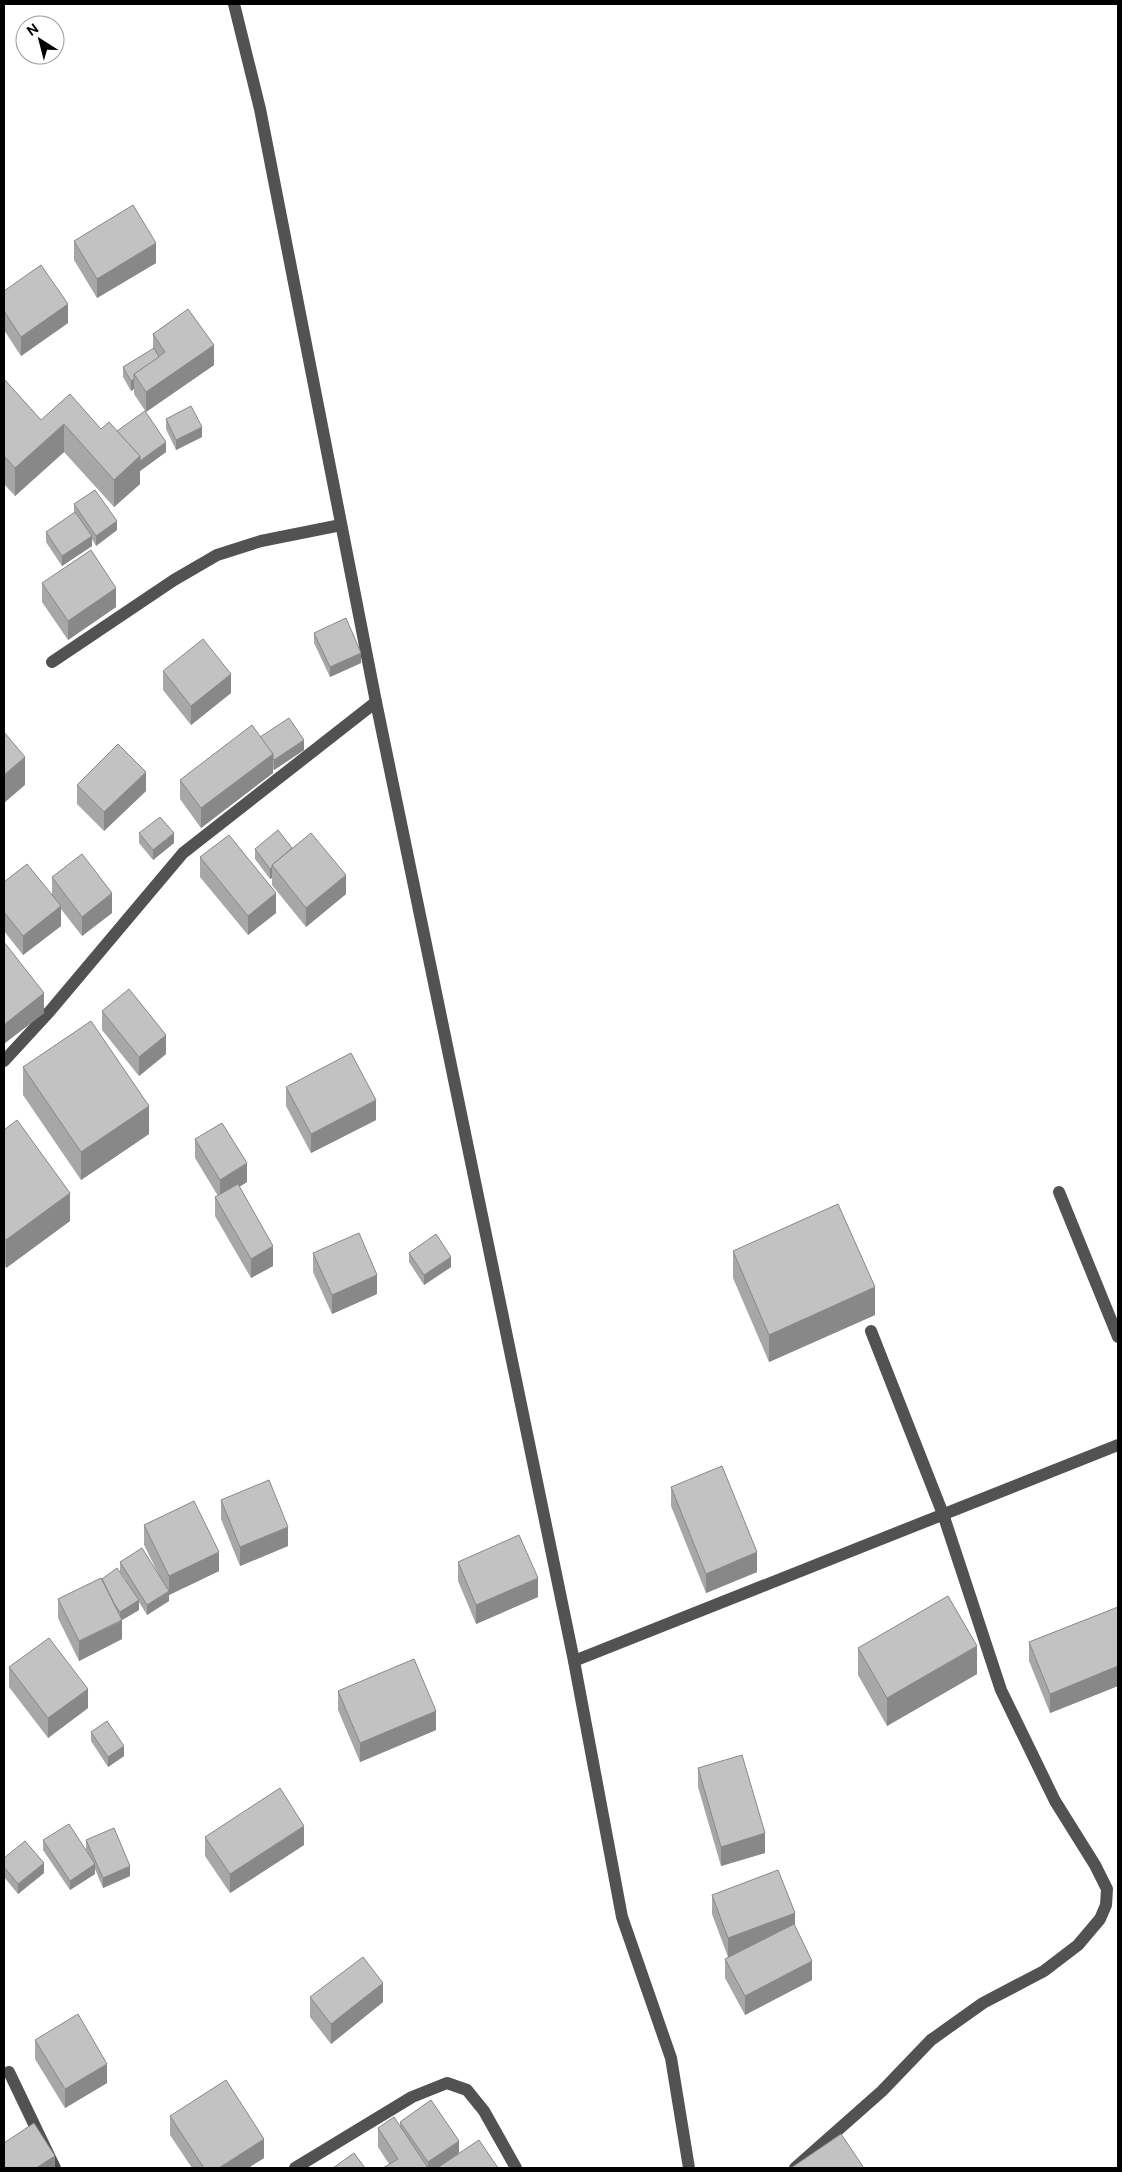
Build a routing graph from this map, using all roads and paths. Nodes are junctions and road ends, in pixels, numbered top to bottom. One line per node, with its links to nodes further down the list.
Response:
1 (234, 4): 2 (street)
2 (341, 525): 3 (street); 4 (street)
3 (52, 662)
4 (376, 702): 5 (street); 11 (street)
5 (4, 1061)
6 (1059, 1192): 8 (street)
7 (871, 1331): 10 (street)
8 (1118, 1337)
9 (1118, 1445): 10 (street)
10 (943, 1514): 11 (street); 17 (street)
11 (574, 1661): 16 (street)
12 (9, 2072): 13 (street)
13 (55, 2168)
14 (295, 2168): 15 (street)
15 (516, 2168)
16 (688, 2168)
17 (795, 2168)

